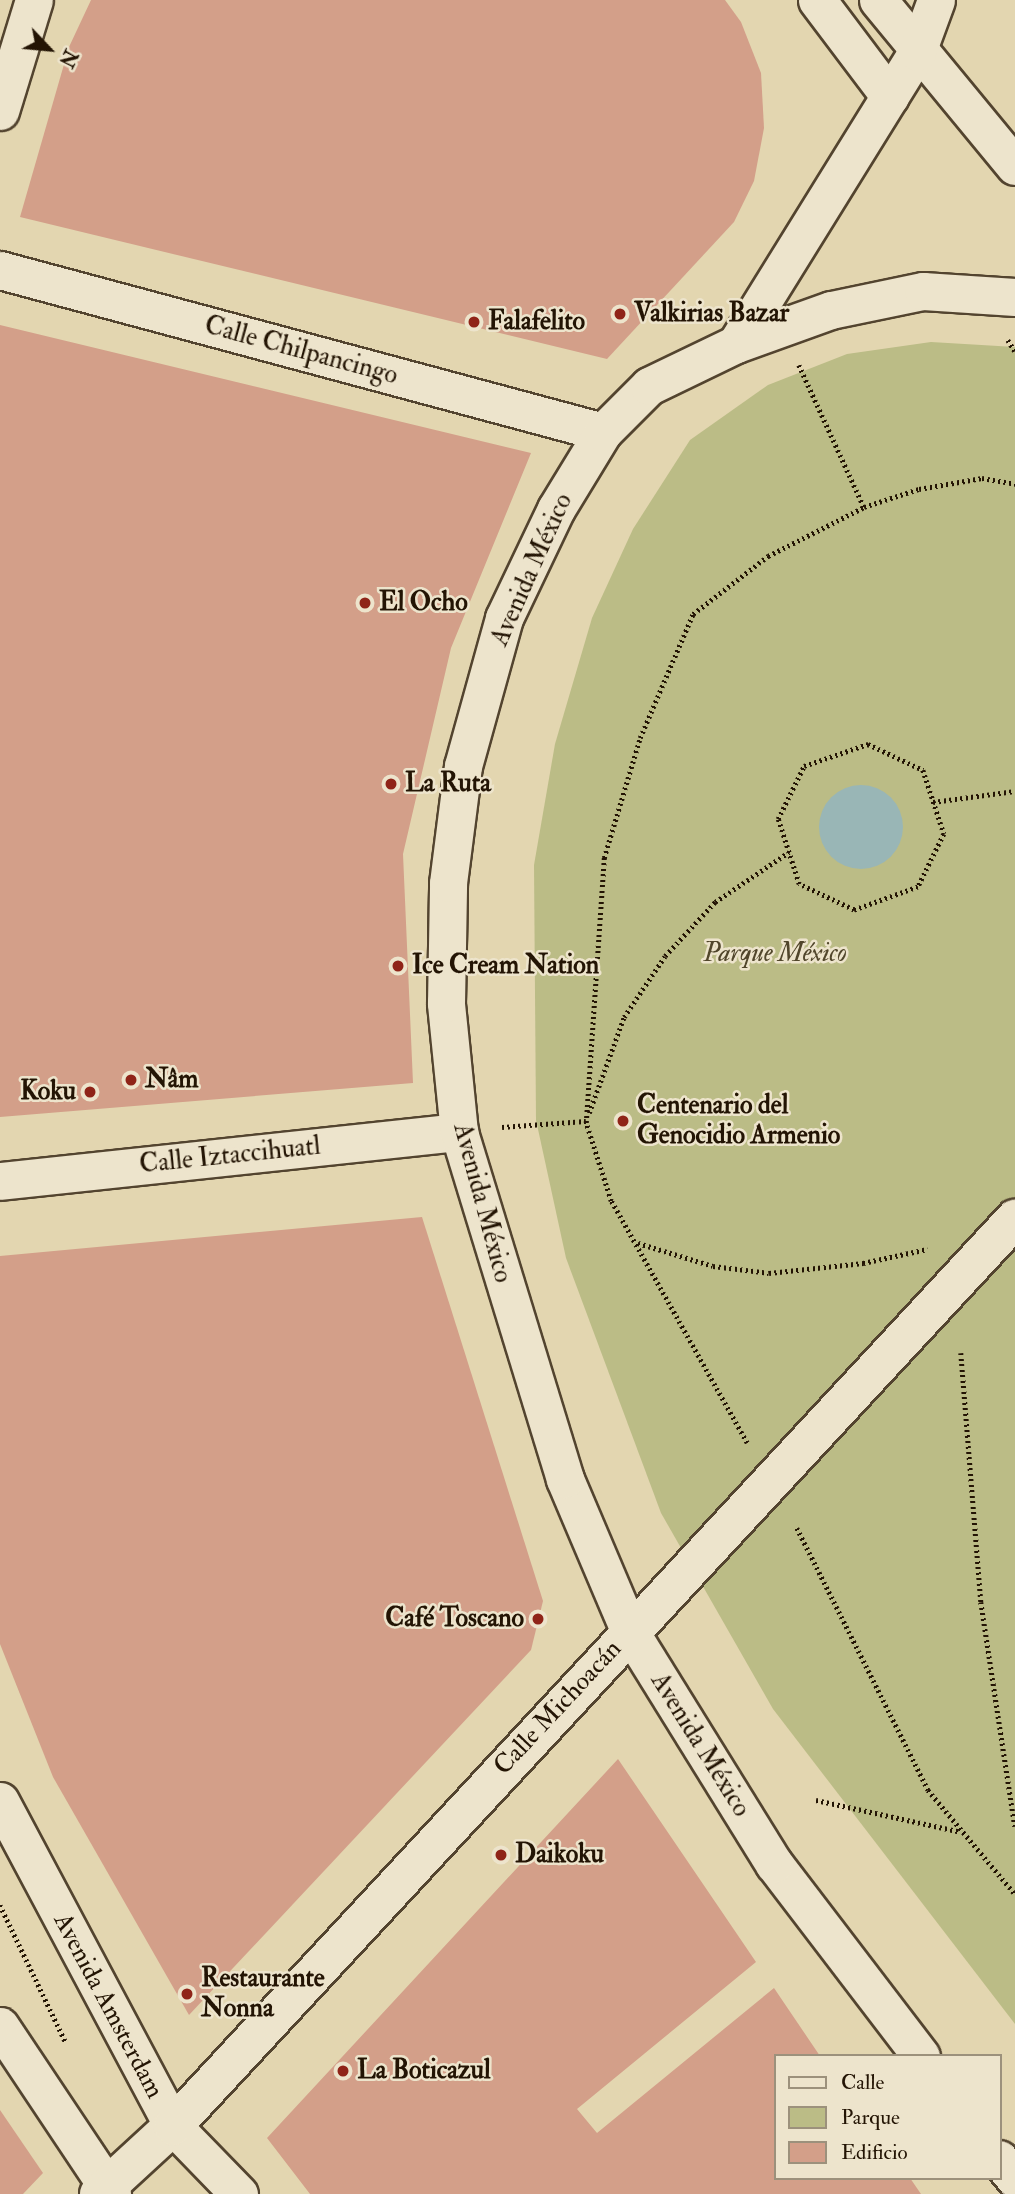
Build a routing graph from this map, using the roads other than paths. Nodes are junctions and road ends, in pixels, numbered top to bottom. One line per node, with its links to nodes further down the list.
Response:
1 (34, 0): 7 (street)
2 (817, 0): 6 (street)
3 (877, 0): 5 (street)
4 (936, 0): 5 (street)
5 (917, 52): 6 (street); 8 (street)
6 (890, 97): 11 (street)
7 (0, 111)
8 (1015, 166)
9 (0, 270): 12 (street, Calle Chilpancingo)
10 (1015, 297): 11 (street, Avenida México)
11 (736, 344): 12 (street, Avenida México)
12 (603, 432): 13 (street, Avenida México)
13 (459, 1132): 14 (street, Calle Iztaccihuatl); 16 (street, Avenida México)
14 (0, 1181)
15 (1015, 1219): 16 (street, Calle Michoacán)
16 (629, 1630): 19 (street, Avenida México); 20 (street, Calle Michoacán)
17 (0, 1801): 20 (street, Avenida Amsterdam)
18 (0, 2026): 23 (street)
19 (919, 2054)
20 (173, 2126): 23 (street, Calle Michoacán); 24 (street, Avenida Amsterdam)
21 (1001, 2162): 22 (street)
22 (1015, 2179)
23 (106, 2192)
24 (239, 2194)

